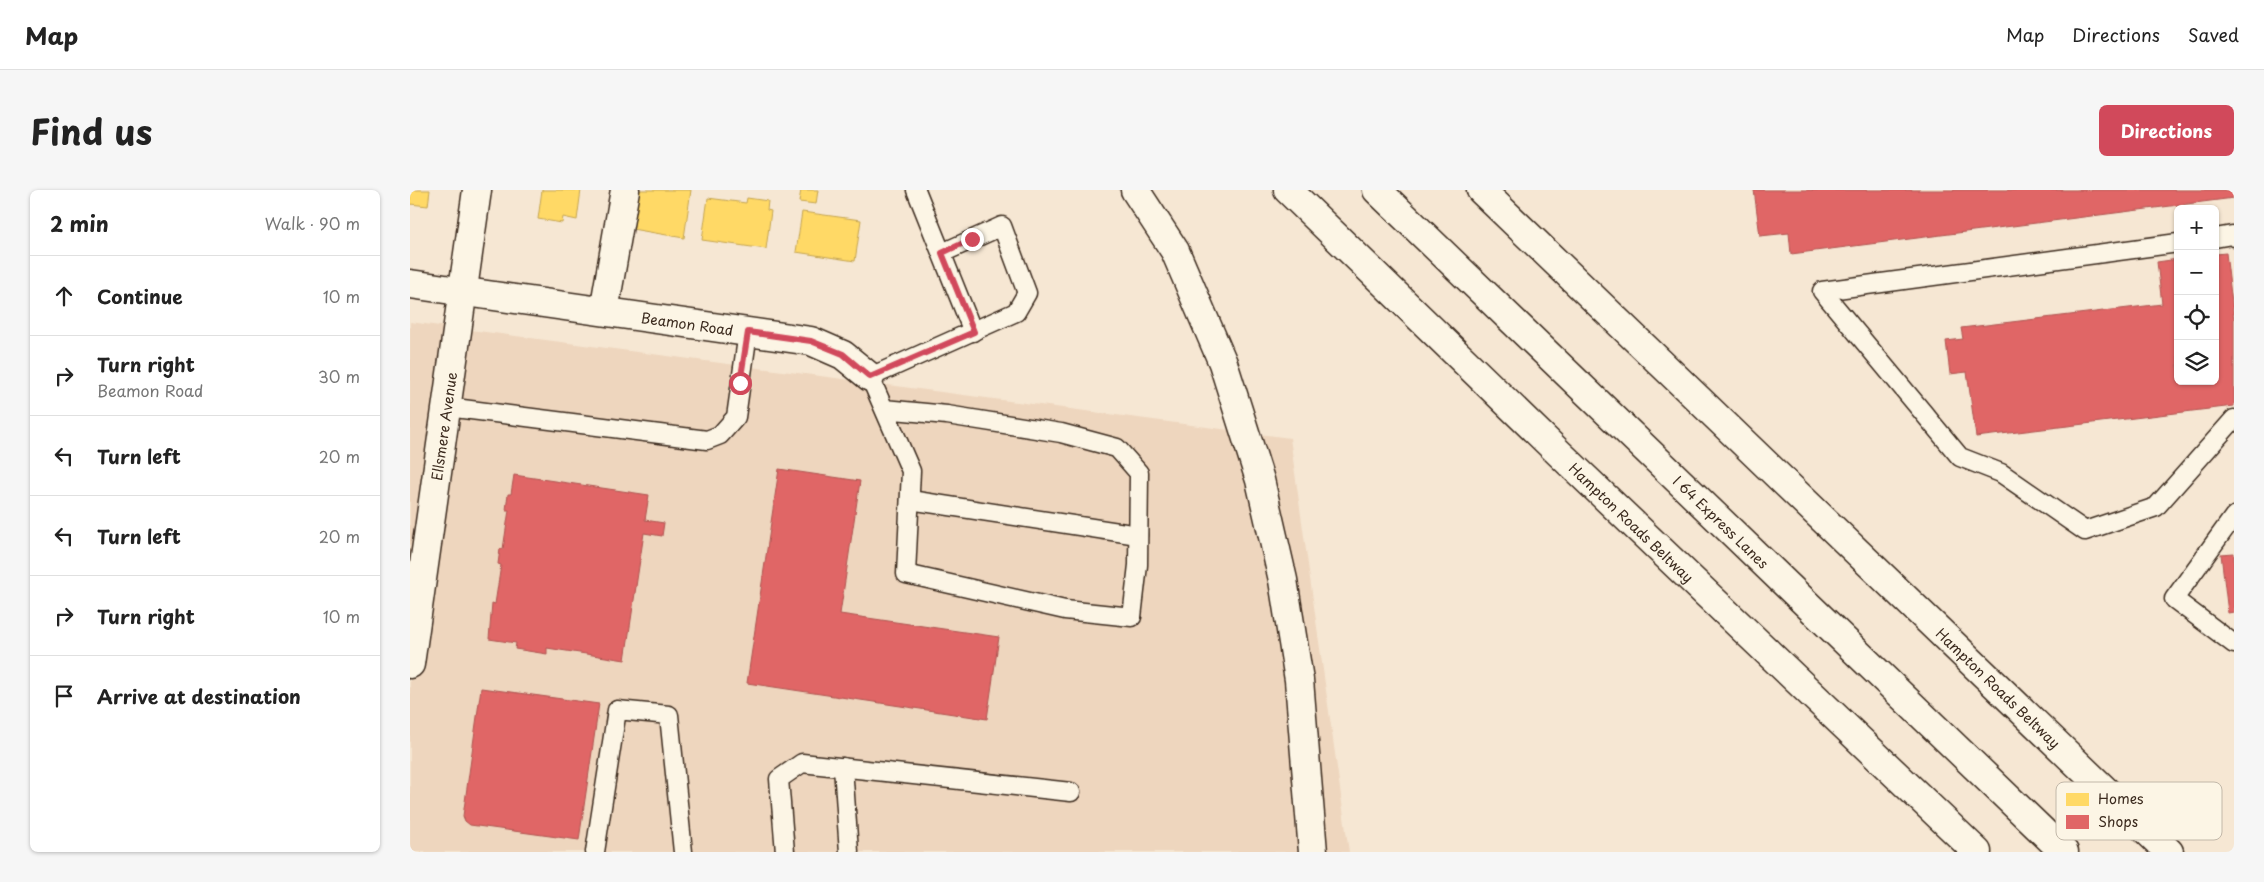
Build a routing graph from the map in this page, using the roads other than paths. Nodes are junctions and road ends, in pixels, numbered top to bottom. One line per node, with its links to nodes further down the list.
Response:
1 (476, 190): 13 (main road, Ellsmere Avenue)
2 (625, 190): 14 (main road)
3 (916, 190): 11 (lane)
4 (1136, 190): 34 (main road)
5 (1288, 190): 35 (main road, Hampton Roads Beltway)
6 (1377, 190): 36 (main road, I 64 Express Lanes)
7 (1482, 190): 27 (main road, Hampton Roads Beltway)
8 (2234, 237): 9 (lane)
9 (2219, 238)
10 (2174, 244): 20 (lane)
11 (942, 253): 16 (lane); 16 (lane)
12 (410, 284): 13 (main road, Beamon Road)
13 (462, 291): 14 (main road, Beamon Road); 18 (main road, Ellsmere Avenue)
14 (604, 311): 15 (main road, Beamon Road)
15 (748, 332): 17 (main road, Beamon Road); 18 (lane)
16 (974, 332): 17 (lane)
17 (870, 377): 19 (lane, Beamon Road)
18 (447, 407): 25 (main road, Ellsmere Avenue)
19 (884, 409): 21 (lane, Beamon Road); 23 (lane)
20 (2234, 419)
21 (910, 500): 23 (lane); 23 (lane, Beamon Road)
22 (2234, 516): 24 (lane)
23 (1138, 535)
24 (2234, 644)
25 (410, 664)
26 (843, 767): 28 (lane); 32 (lane); 33 (lane)
27 (2096, 782)
28 (1071, 792)
29 (2156, 840): 37 (main road, Hampton Roads Beltway)
30 (595, 852): 31 (lane)
31 (683, 852)
32 (785, 852)
33 (849, 852)
34 (1313, 852)
35 (1978, 852)
36 (2064, 852)
37 (2169, 852)

